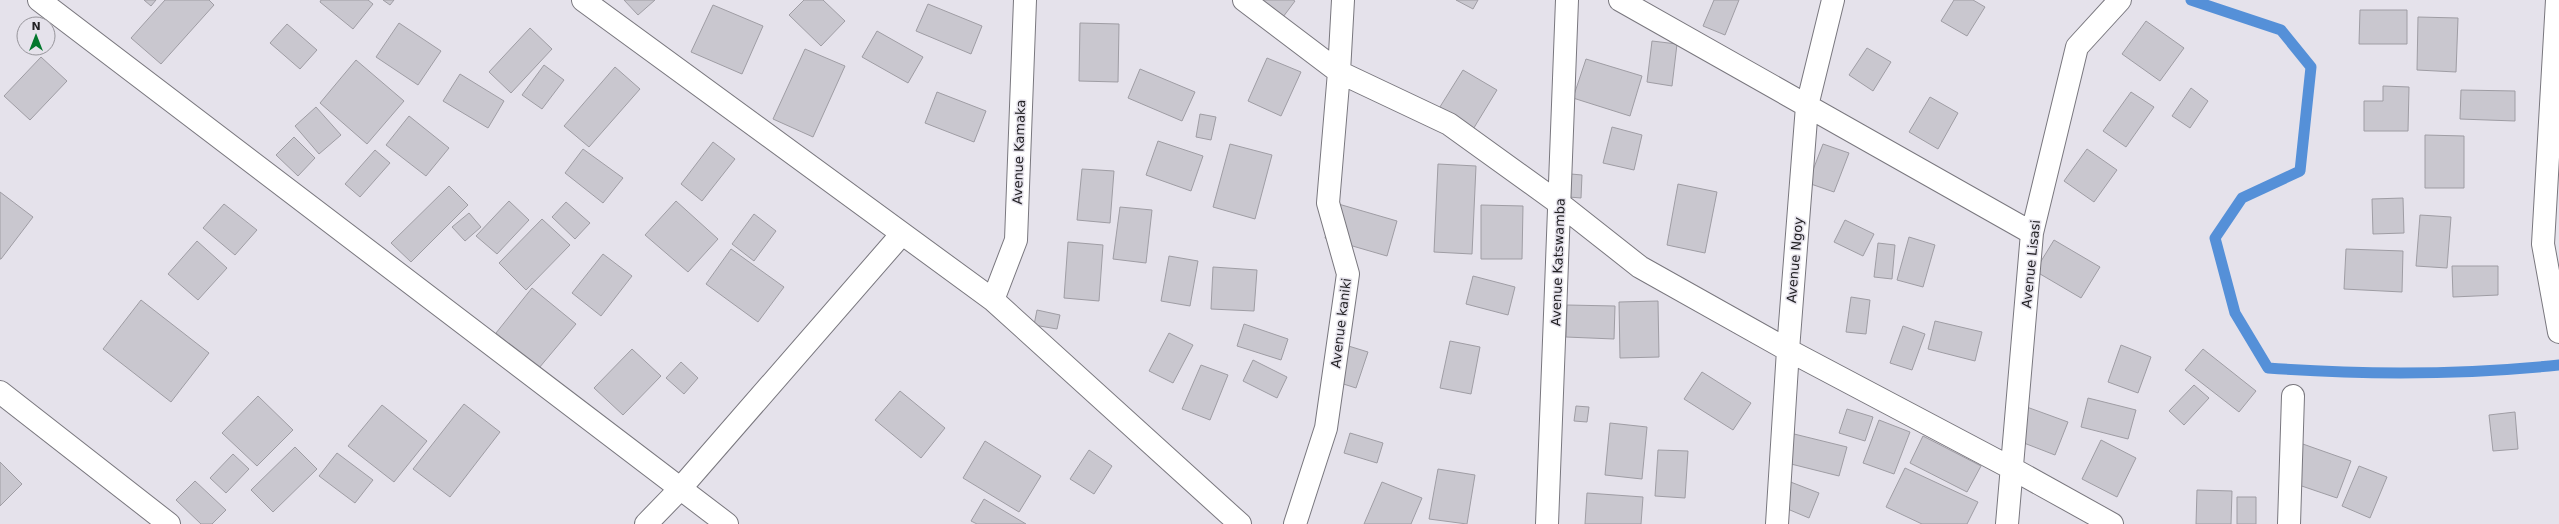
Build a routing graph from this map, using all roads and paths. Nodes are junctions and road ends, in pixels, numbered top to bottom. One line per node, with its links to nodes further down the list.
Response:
1 (39, 0): 22 (street)
2 (582, 0): 15 (street)
3 (1025, 0): 16 (street, Avenue Kamaka)
4 (1244, 0): 11 (street)
5 (1343, 0): 11 (street, Avenue kaniki)
6 (1567, 0): 13 (street, Avenue Katswamba)
7 (1620, 0): 12 (street)
8 (1833, 0): 12 (street, Avenue Ngoy)
9 (2120, 0): 14 (street, Avenue Lisasi)
10 (2557, 0): 17 (street)
11 (1339, 72): 13 (street); 27 (street, Avenue kaniki)
12 (1807, 106): 14 (street); 18 (street, Avenue Ngoy)
13 (1560, 204): 18 (street); 28 (street, Avenue Katswamba)
14 (2032, 233): 21 (street, Avenue Lisasi)
15 (902, 235): 16 (street); 22 (street)
16 (993, 300): 26 (street)
17 (2559, 332)
18 (1788, 350): 21 (street); 29 (street, Avenue Ngoy)
19 (0, 392): 23 (street)
20 (2293, 396): 32 (street)
21 (2013, 469): 30 (street, Avenue Lisasi); 31 (street)
22 (680, 490): 24 (street); 25 (street)
23 (170, 524)
24 (646, 524)
25 (727, 524)
26 (1240, 524)
27 (1295, 524)
28 (1547, 524)
29 (1777, 524)
30 (2007, 524)
31 (2112, 524)
32 (2289, 524)

